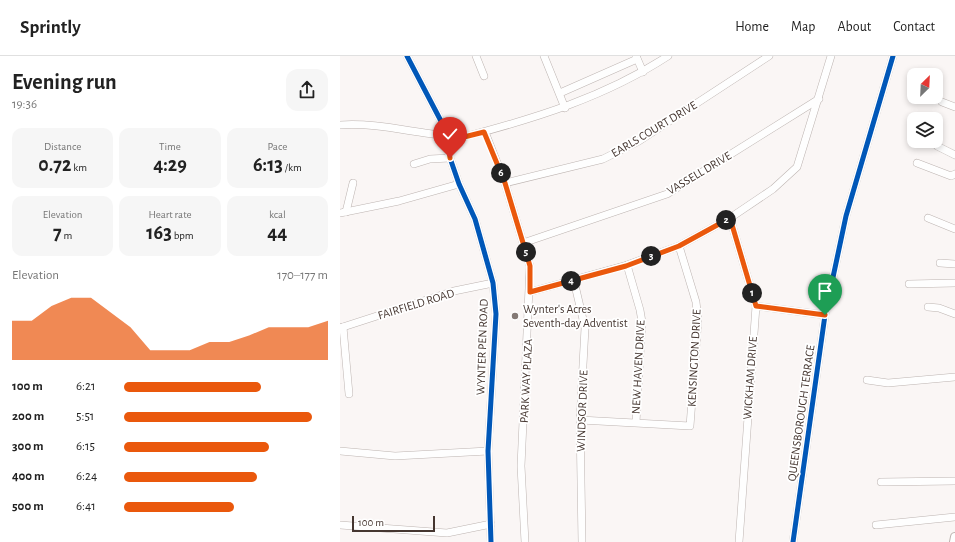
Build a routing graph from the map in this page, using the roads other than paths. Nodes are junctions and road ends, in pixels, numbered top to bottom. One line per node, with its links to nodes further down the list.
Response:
1 (407, 56): 18 (street, WYNTER PEN ROAD)
2 (476, 56): 10 (street)
3 (544, 56): 11 (street)
4 (668, 56): 9 (street)
5 (768, 56): 26 (street, EARLS COURT DRIVE)
6 (831, 56): 12 (street)
7 (893, 56): 45 (street, QUEENSBOROUGH TERRACE)
8 (636, 57): 9 (street); 11 (street)
9 (643, 72): 15 (street)
10 (484, 76)
11 (560, 93): 15 (street)
12 (819, 99): 29 (street); 32 (street, VASSELL DRIVE)
13 (943, 102): 14 (street)
14 (955, 107)
15 (565, 108): 17 (street)
16 (340, 126): 18 (street)
17 (484, 132): 18 (street); 26 (street, PARK WAY PLAZA)
18 (447, 136): 21 (street, WYNTER PEN ROAD)
19 (941, 148): 20 (street)
20 (955, 155)
21 (450, 158): 23 (street); 27 (street, WYNTER PEN ROAD)
22 (917, 163): 24 (street)
23 (414, 164)
24 (955, 174)
25 (352, 183): 28 (street)
26 (505, 183): 32 (street, PARK WAY PLAZA)
27 (459, 184): 28 (street); 38 (street, WYNTER PEN ROAD)
28 (343, 213)
29 (730, 218): 33 (street); 42 (street, WICKHAM DRIVE)
30 (928, 218): 31 (street)
31 (955, 229)
32 (523, 243): 41 (street, PARK WAY PLAZA)
33 (679, 246): 36 (street); 51 (street, KENSINGTON DRIVE)
34 (940, 263): 35 (street)
35 (955, 264)
36 (626, 266): 37 (street); 51 (street, NEW HAVEN DRIVE)
37 (574, 281): 41 (street); 50 (street, WINDSOR DRIVE)
38 (493, 283): 46 (street, FAIRFIELD ROAD); 53 (street, WYNTER PEN ROAD)
39 (955, 283): 40 (street)
40 (909, 284)
41 (530, 292): 62 (street, PARK WAY PLAZA)
42 (756, 306): 45 (street); 64 (street, WICKHAM DRIVE)
43 (928, 307): 44 (street)
44 (955, 314)
45 (825, 315): 65 (street, QUEENSBOROUGH TERRACE)
46 (341, 328): 49 (street)
47 (955, 377): 48 (street)
48 (867, 380)
49 (349, 394)
50 (580, 420): 51 (street); 63 (street, WINDSOR DRIVE)
51 (636, 422)
52 (340, 451): 53 (street)
53 (488, 451): 57 (street, WYNTER PEN ROAD)
54 (955, 481): 55 (street)
55 (881, 482)
56 (955, 517): 59 (street)
57 (491, 524): 58 (street); 61 (street, WYNTER PEN ROAD)
58 (340, 525)
59 (876, 525)
60 (955, 537): 66 (main road)
61 (492, 542)
62 (525, 542)
63 (582, 542)
64 (739, 542)
65 (793, 542)
66 (954, 542)

